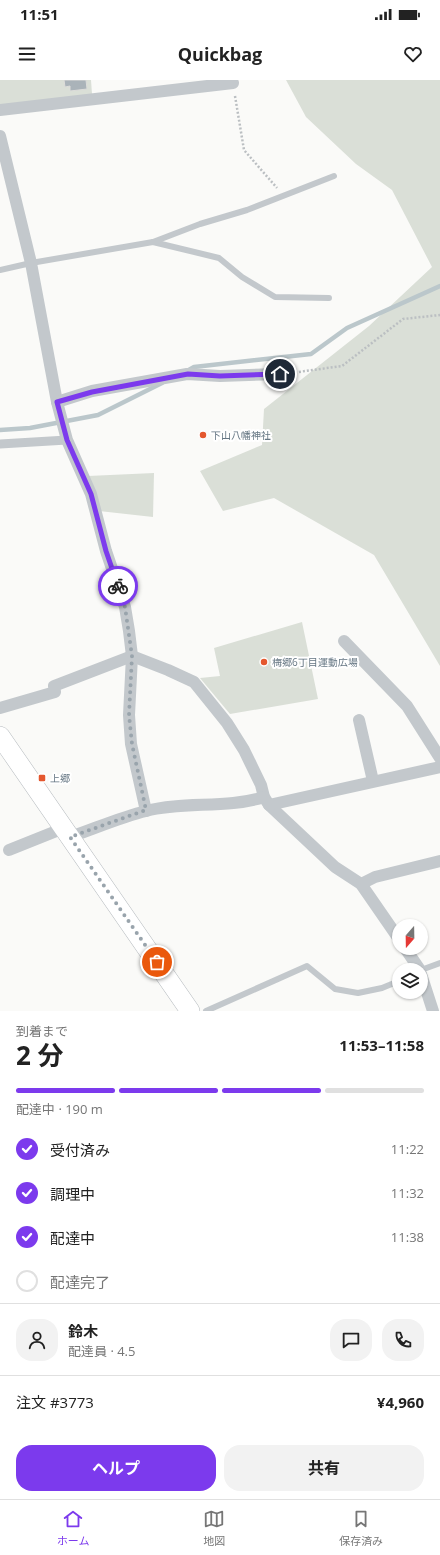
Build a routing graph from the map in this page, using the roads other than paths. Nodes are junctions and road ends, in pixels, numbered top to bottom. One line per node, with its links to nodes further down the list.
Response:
1 (233, 83): 2 (street)
2 (182, 85): 3 (street)
3 (0, 110)
4 (0, 136): 7 (street)
5 (334, 176): 6 (lane)
6 (153, 242): 7 (lane); 9 (lane)
7 (32, 263): 8 (lane); 11 (street)
8 (0, 270)
9 (329, 298)
10 (280, 374): 11 (street)
11 (57, 402): 12 (street)
12 (67, 440): 13 (street); 15 (street)
13 (0, 444)
14 (344, 641): 19 (street)
15 (132, 656): 16 (street); 22 (street); 23 (street)
16 (0, 708)
17 (360, 720): 21 (street)
18 (0, 736): 24 (main road)
19 (440, 758)
20 (440, 767): 21 (street)
21 (373, 781): 22 (street)
22 (267, 801): 23 (street); 27 (street)
23 (146, 810): 24 (street)
24 (67, 833): 25 (street); 33 (main road)
25 (9, 850)
26 (440, 861): 27 (street)
27 (361, 884): 28 (street)
28 (392, 929)
29 (440, 963): 30 (lane)
30 (428, 967)
31 (392, 984): 34 (lane)
32 (428, 996): 35 (street)
33 (190, 1011)
34 (206, 1011)
35 (433, 1011)

